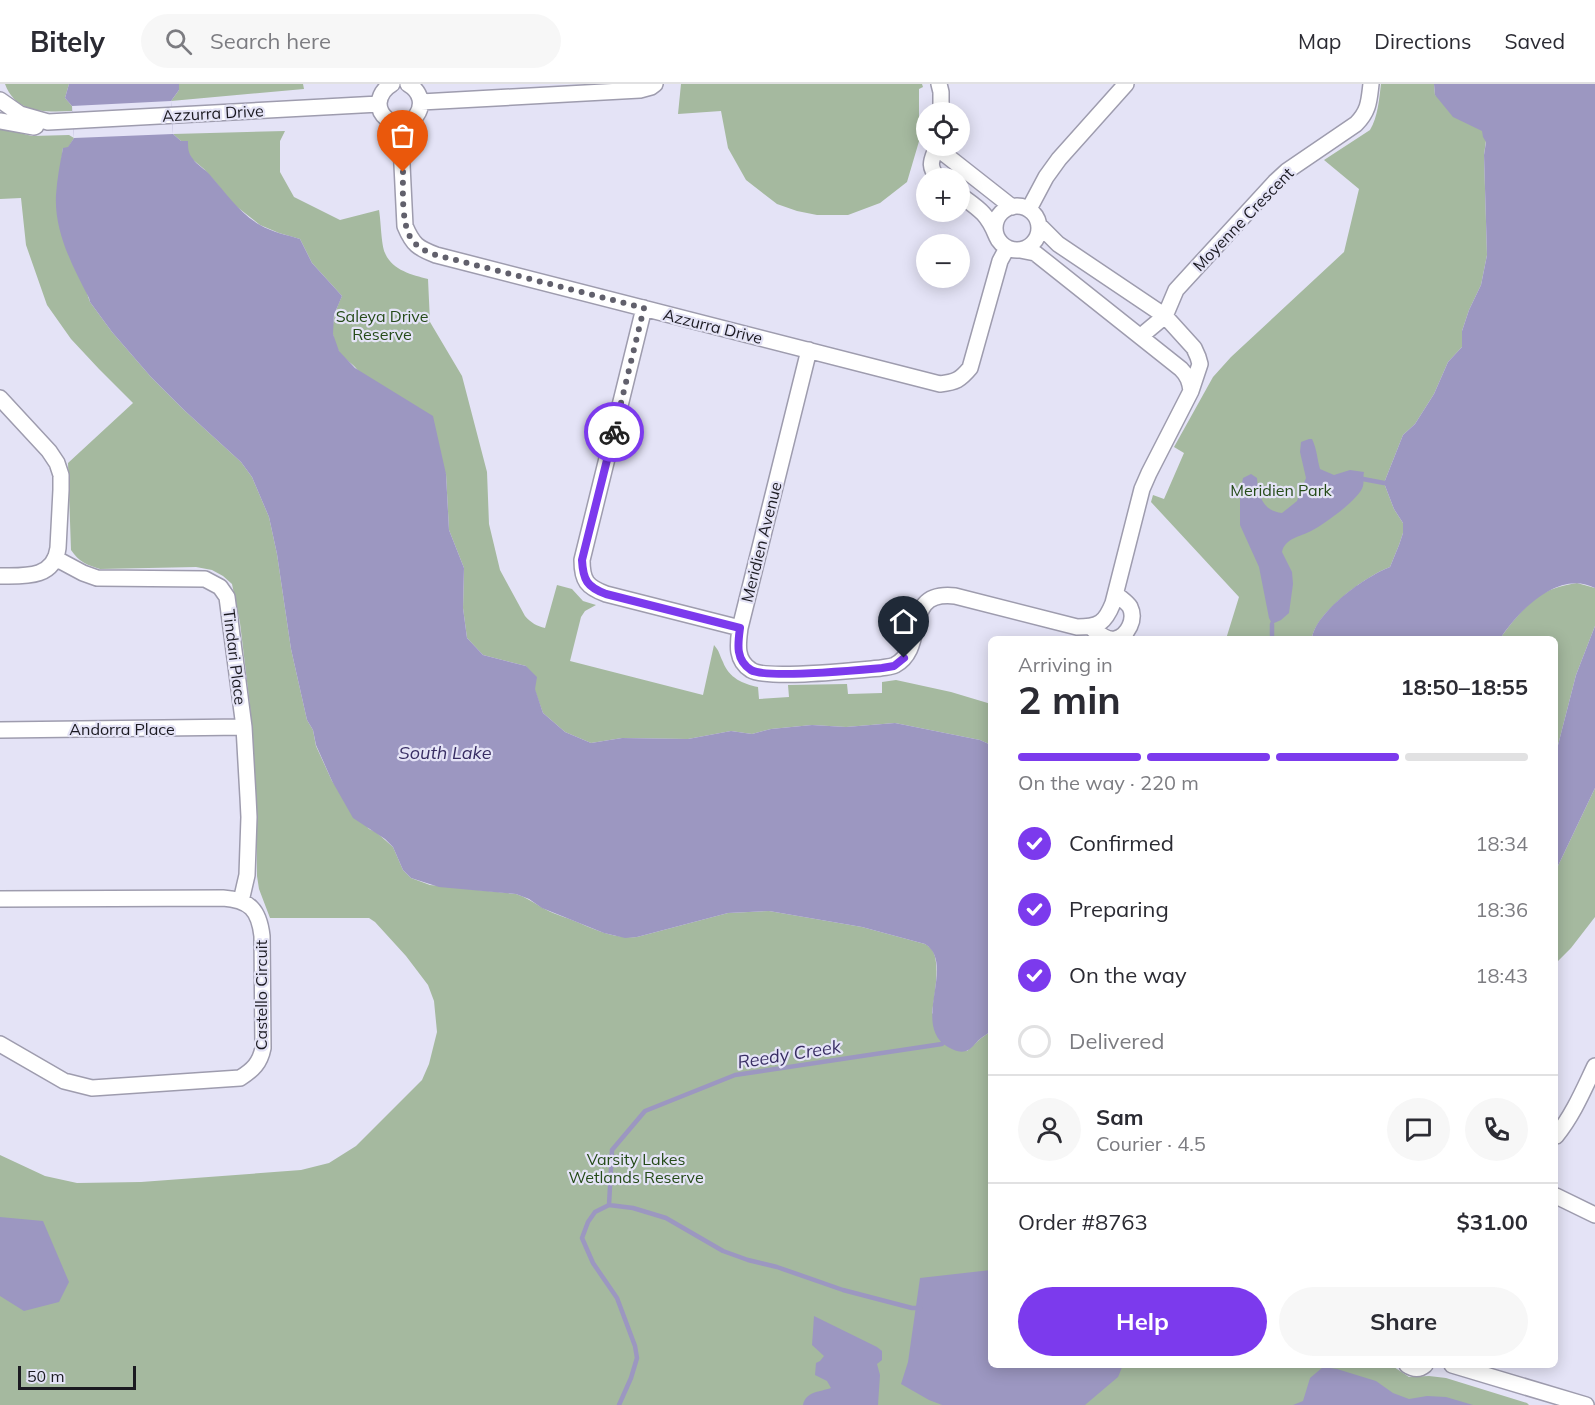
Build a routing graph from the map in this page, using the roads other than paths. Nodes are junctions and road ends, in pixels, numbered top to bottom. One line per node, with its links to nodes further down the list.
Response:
1 (392, 84): 10 (street)
2 (408, 84): 8 (street)
3 (656, 84): 8 (street)
4 (939, 84): 9 (street)
5 (1126, 84): 17 (street)
6 (1371, 84): 22 (street, Moyenne Crescent)
7 (0, 100): 12 (street)
8 (421, 102): 13 (street)
9 (941, 102)
10 (379, 104): 12 (street, Azzurra Drive); 13 (street)
11 (0, 121): 12 (street, Azzurra Drive)
12 (48, 122)
13 (400, 124): 21 (street, Azzurra Drive)
14 (948, 156): 16 (street)
15 (970, 202): 19 (street)
16 (1012, 207): 17 (street); 19 (street)
17 (1029, 209): 18 (street)
18 (1039, 225): 20 (street); 22 (street)
19 (996, 235): 20 (street)
20 (1013, 249): 23 (street); 24 (street, Azzurra Drive)
21 (644, 308): 24 (street, Azzurra Drive); 31 (street)
22 (1165, 316): 23 (street, Moyenne Crescent); 25 (street)
23 (1141, 336): 25 (street)
24 (809, 350): 31 (street, Meridien Avenue)
25 (1191, 391): 29 (street)
26 (0, 398): 27 (street)
27 (56, 558): 28 (street); 34 (street, Tindari Place)
28 (0, 576)
29 (1116, 594): 30 (street); 33 (street, Meridien Avenue)
30 (1090, 627): 31 (street, Meridien Avenue); 32 (street, Meridien Avenue)
31 (740, 628)
32 (1103, 636)
33 (1120, 636)
34 (244, 727): 35 (street, Andorra Place); 37 (street, Tindari Place)
35 (0, 730)
36 (0, 899): 37 (street)
37 (241, 901): 38 (street, Castello Circuit)
38 (0, 1044)
39 (1595, 1066): 40 (street)
40 (1558, 1134)
41 (1558, 1197): 42 (street)
42 (1595, 1215)
43 (1461, 1368): 44 (street)
44 (1558, 1401): 45 (street)
45 (1586, 1405)

